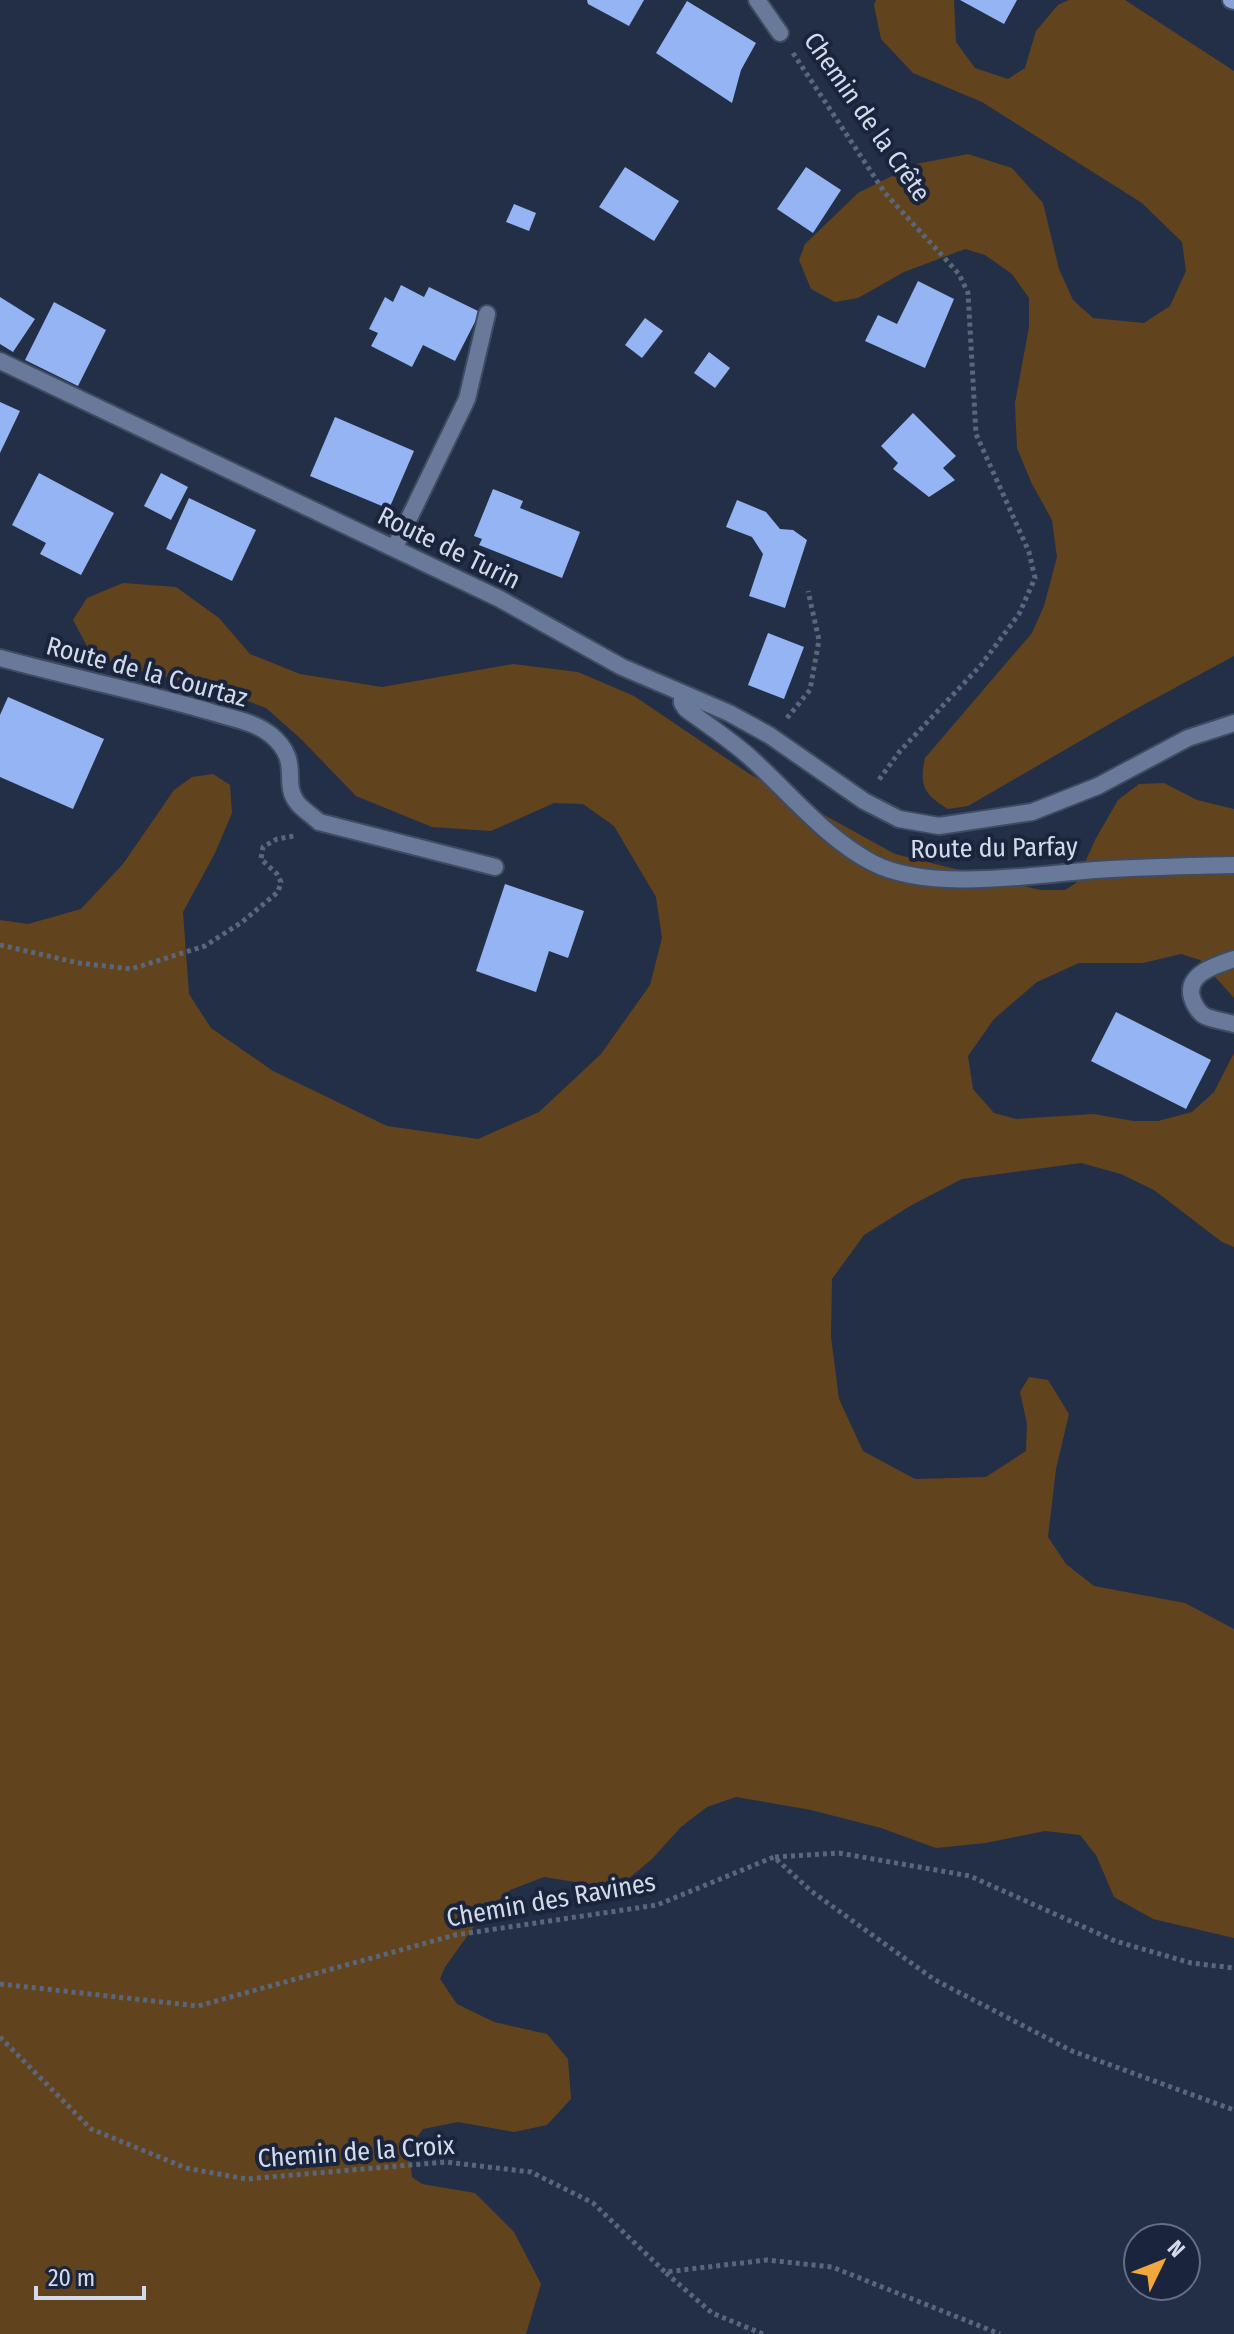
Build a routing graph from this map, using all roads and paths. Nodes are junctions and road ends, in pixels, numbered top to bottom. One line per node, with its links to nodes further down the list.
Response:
1 (757, 0): 2 (street, Chemin de la Crête)
2 (780, 33): 11 (path, Chemin de la Crête)
3 (487, 314): 5 (street)
4 (0, 361): 5 (street, Route de Turin)
5 (395, 547): 8 (street, Route de Turin)
6 (808, 591): 10 (path)
7 (0, 658): 14 (street, Route de la Courtaz)
8 (682, 693): 10 (street, Route de Turin); 13 (street, Route du Parfay)
9 (1234, 723): 11 (street, Route de Turin)
10 (769, 735): 11 (street, Route de Turin)
11 (864, 801)
12 (304, 839): 15 (path)
13 (1234, 865)
14 (495, 867)
15 (0, 945)
16 (1234, 959): 17 (street)
17 (1234, 1024)
18 (774, 1857): 19 (path, Chemin des Ravines); 20 (path, Chemin des Ravines); 22 (path)
19 (1234, 1968)
20 (0, 1984)
21 (0, 2037): 23 (path, Chemin de la Croix)
22 (1234, 2110)
23 (665, 2272): 24 (path, Chemin de la Croix); 25 (path)
24 (763, 2334)
25 (1000, 2334)

